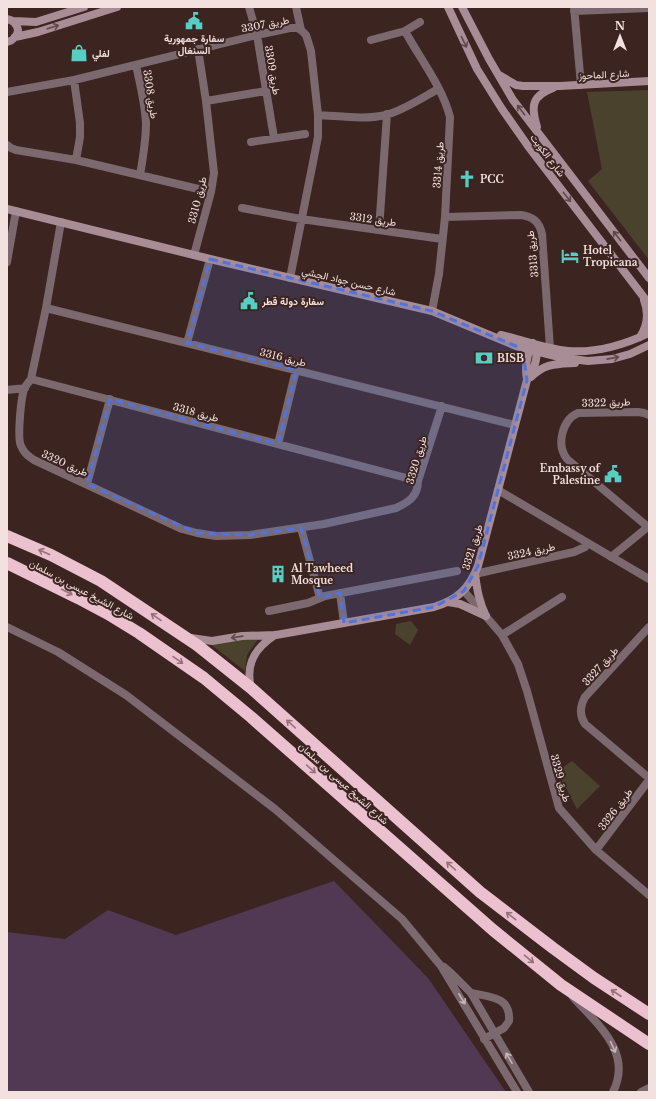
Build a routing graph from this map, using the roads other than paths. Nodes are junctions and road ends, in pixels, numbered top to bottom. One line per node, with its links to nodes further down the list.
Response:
1 (84, 7): 9 (street)
2 (117, 7): 14 (street, one-way to 2)
3 (250, 7): 13 (street, طريق 3309)
4 (296, 7): 11 (street)
5 (448, 7): 51 (street, شارع الكويت, one-way to 51)
6 (462, 7): 19 (street, شارع الكويت)
7 (649, 8): 8 (street)
8 (574, 9): 22 (street)
9 (9, 19): 14 (street)
10 (420, 22): 12 (street)
11 (301, 30): 13 (street, طريق 3307); 29 (street, طريق 3307)
12 (405, 31): 15 (street); 24 (street, طريق 3314)
13 (257, 35): 17 (street, طريق 3307); 25 (street, طريق 3309)
14 (15, 37): 16 (street)
15 (371, 40)
16 (7, 42)
17 (198, 49): 18 (street, طريق 3307); 27 (street, طريق 3310)
18 (136, 64): 20 (street, طريق 3307); 36 (street, طريق 3308)
19 (498, 75): 23 (street, شارع الماحوز); 30 (street, شارع الكويت, one-way to 19)
20 (74, 80): 26 (street, طريق 3307); 35 (street)
21 (649, 81): 22 (street, شارع الماحوز)
22 (581, 85): 23 (street, شارع الماحوز)
23 (560, 86): 30 (street, شارع الماحوز)
24 (438, 89): 28 (street); 41 (street, طريق 3314)
25 (266, 91): 27 (street); 32 (street, طريق 3309)
26 (7, 92)
27 (206, 100): 37 (street, طريق 3310)
28 (387, 114): 29 (street); 44 (street)
29 (318, 115): 42 (street)
30 (538, 133): 50 (street, شارع الكويت, one-way to 30)
31 (305, 134): 32 (street)
32 (274, 138): 33 (street)
33 (251, 142)
34 (7, 145): 35 (street)
35 (76, 160): 36 (street)
36 (140, 175): 37 (street)
37 (211, 192): 46 (street, طريق 3310)
38 (242, 208): 42 (street, طريق 3312)
39 (7, 209): 40 (street, شارع حسن جواد الجشي)
40 (16, 211): 43 (street, شارع حسن جواد الجشي); 48 (street)
41 (444, 217): 45 (street, طريق 3314); 62 (street, طريق 3313)
42 (301, 219): 44 (street, طريق 3312); 49 (street)
43 (61, 222): 46 (street, شارع حسن جواد الجشي); 53 (street, طريق 3320)
44 (379, 230): 45 (street, طريق 3312)
45 (442, 239): 54 (street, طريق 3314)
46 (194, 255): 47 (street, شارع حسن جواد الجشي)
47 (210, 259): 49 (street, شارع حسن جواد الجشي); 58 (street)
48 (7, 262)
49 (290, 278): 54 (street, شارع حسن جواد الجشي)
50 (649, 278)
51 (643, 295): 52 (street, شارع الكويت); 57 (street)
52 (649, 304)
53 (46, 308): 58 (street, طريق 3316); 66 (street, طريق 3320)
54 (432, 311): 55 (street, شارع حسن جواد الجشي)
55 (481, 331): 60 (street, شارع حسن جواد الجشي); 61 (street, شارع حسن جواد الجشي)
56 (649, 333): 57 (street, شارع حسن جواد الجشي)
57 (640, 337): 62 (street, شارع حسن جواد الجشي)
58 (187, 343): 64 (street, طريق 3316)
59 (649, 345): 63 (street, شارع حسن جواد الجشي, one-way to 59)
60 (516, 346): 61 (street, شارع حسن جواد الجشي); 65 (street)
61 (534, 347): 62 (street, شارع حسن جواد الجشي); 65 (street); 67 (street, طريق 3321)
62 (549, 351): 63 (street, شارع حسن جواد الجشي)
63 (588, 361): 67 (street)
64 (296, 370): 71 (street, طريق 3316); 74 (street)
65 (526, 370): 67 (street)
66 (31, 380): 68 (street, طريق 3320); 70 (street, طريق 3318)
67 (527, 380): 73 (street, طريق 3321)
68 (25, 388): 69 (street); 76 (street, طريق 3320)
69 (7, 390)
70 (110, 400): 74 (street, طريق 3318); 76 (street)
71 (442, 406): 73 (street, طريق 3316); 75 (street, طريق 3320)
72 (649, 415): 78 (street, طريق 3322)
73 (515, 425): 77 (street, طريق 3321)
74 (278, 444): 75 (street, طريق 3318)
75 (418, 481): 79 (street, طريق 3320)
76 (87, 484): 79 (street, طريق 3320)
77 (498, 490): 81 (street); 85 (street, طريق 3321)
78 (648, 526): 82 (street)
79 (301, 528): 90 (street)
80 (7, 536): 97 (highway, شارع الشيخ عيسى بن سلمان, one-way to 80)
81 (588, 543): 82 (street); 85 (street, طريق 3324)
82 (611, 557): 86 (street)
83 (7, 563): 106 (highway, شارع الشيخ عيسى بن سلمان, one-way to 106)
84 (457, 571): 88 (street)
85 (475, 574): 87 (street, طريق 3321); 93 (street)
86 (649, 579)
87 (464, 591): 91 (street, طريق 3321); 93 (street, طريق 3329)
88 (340, 593): 90 (street); 94 (street)
89 (562, 597): 99 (street)
90 (320, 598): 92 (street)
91 (448, 602): 93 (street); 94 (street, طريق 3321)
92 (269, 611)
93 (486, 616): 99 (street, طريق 3329)
94 (344, 623): 98 (street, طريق 3321)
95 (7, 627): 105 (street)
96 (649, 627): 101 (street, طريق 3327)
97 (179, 633): 98 (street, طريق 3321, one-way to 97); 100 (highway, شارع الشيخ عيسى بن سلمان)
98 (276, 635): 100 (street, طريق 3321)
99 (502, 635): 103 (street, طريق 3329)
100 (251, 688): 108 (highway, شارع الشيخ عيسى بن سلمان, one-way to 100)
101 (585, 724): 102 (street, طريق 3326)
102 (649, 779): 103 (street, طريق 3326)
103 (596, 850): 104 (street, طريق 3329)
104 (649, 896)
105 (441, 966): 107 (street); 110 (street, one-way to 110)
106 (562, 985): 111 (highway, شارع الشيخ عيسى بن سلمان); 115 (street, one-way to 115)
107 (471, 993): 109 (street); 109 (street)
108 (649, 1014)
109 (495, 1033): 110 (street); 114 (street, one-way to 109)
110 (484, 1038): 113 (street)
111 (649, 1044)
112 (649, 1088): 116 (street)
113 (517, 1092)
114 (529, 1092)
115 (613, 1092)
116 (641, 1092)

